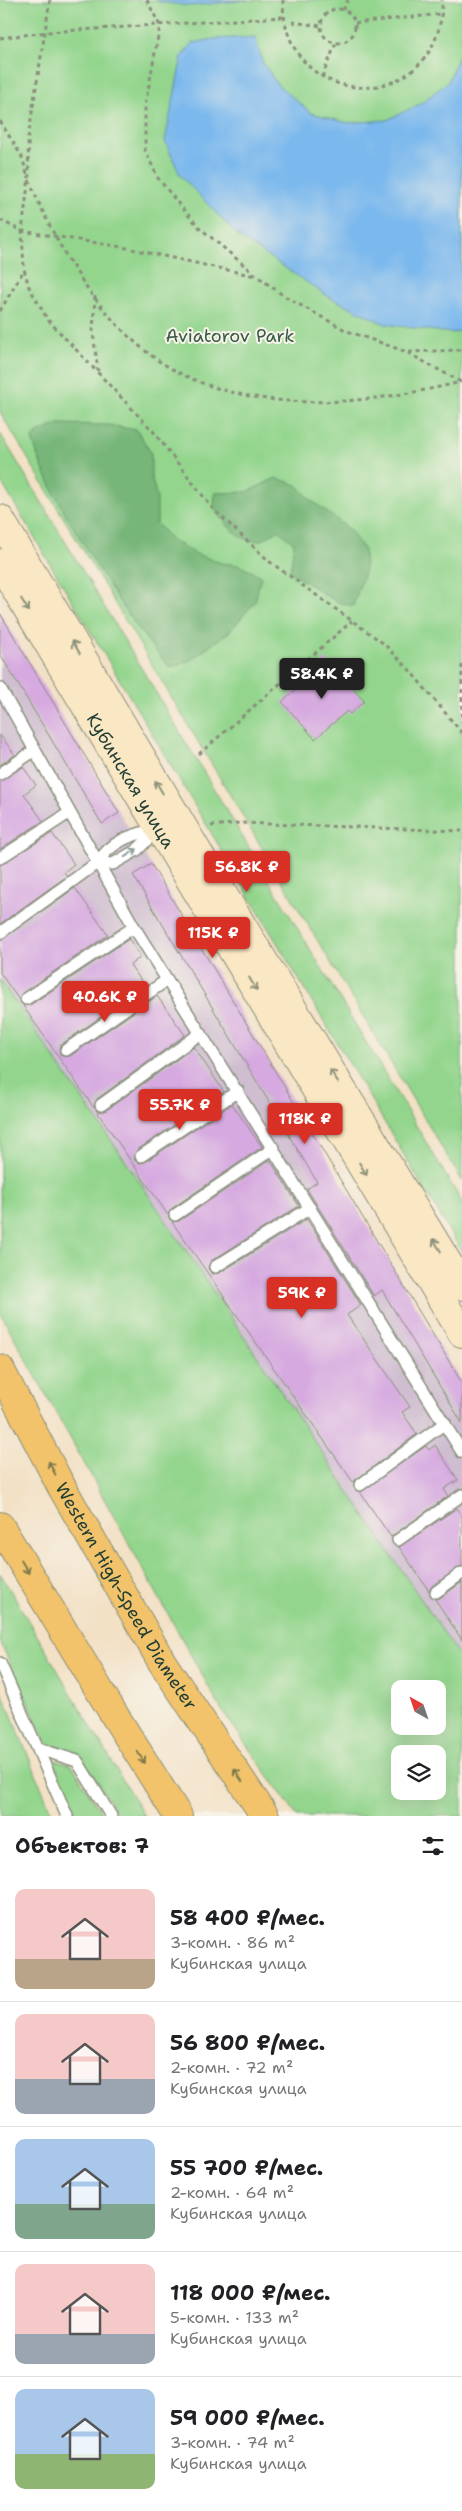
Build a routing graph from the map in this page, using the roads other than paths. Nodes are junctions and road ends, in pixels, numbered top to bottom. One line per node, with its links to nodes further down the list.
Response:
1 (0, 519): 7 (main road, Кубинская улица, one-way to 1)
2 (0, 563): 7 (main road, Кубинская улица, one-way to 7)
3 (1, 693): 4 (lane)
4 (34, 750): 5 (lane); 6 (lane)
5 (0, 774)
6 (69, 812): 8 (lane); 9 (lane)
7 (168, 823): 9 (lane); 23 (main road, Кубинская улица, one-way to 7); 24 (main road, Кубинская улица, one-way to 24)
8 (0, 858)
9 (98, 863): 10 (lane); 11 (lane)
10 (134, 927): 12 (lane); 13 (lane)
11 (0, 933)
12 (167, 980): 14 (lane); 15 (lane)
13 (26, 999)
14 (201, 1033): 16 (lane); 17 (lane)
15 (66, 1050)
16 (238, 1091): 18 (lane); 19 (lane)
17 (101, 1105)
18 (274, 1148): 20 (lane); 21 (lane)
19 (141, 1156)
20 (310, 1208): 22 (lane); 26 (lane)
21 (174, 1215)
22 (215, 1267)
23 (462, 1286)
24 (462, 1333)
25 (0, 1369): 39 (highway, Western High-Speed Diameter, one-way to 25)
26 (445, 1424): 27 (lane); 28 (lane)
27 (462, 1452)
28 (360, 1485)
29 (462, 1495): 31 (lane)
30 (0, 1526): 38 (highway, one-way to 38)
31 (398, 1540)
32 (462, 1573): 33 (lane)
33 (436, 1592)
34 (0, 1663): 35 (lane)
35 (39, 1749): 36 (lane); 37 (lane)
36 (67, 1816)
37 (111, 1816)
38 (178, 1816)
39 (265, 1816)

